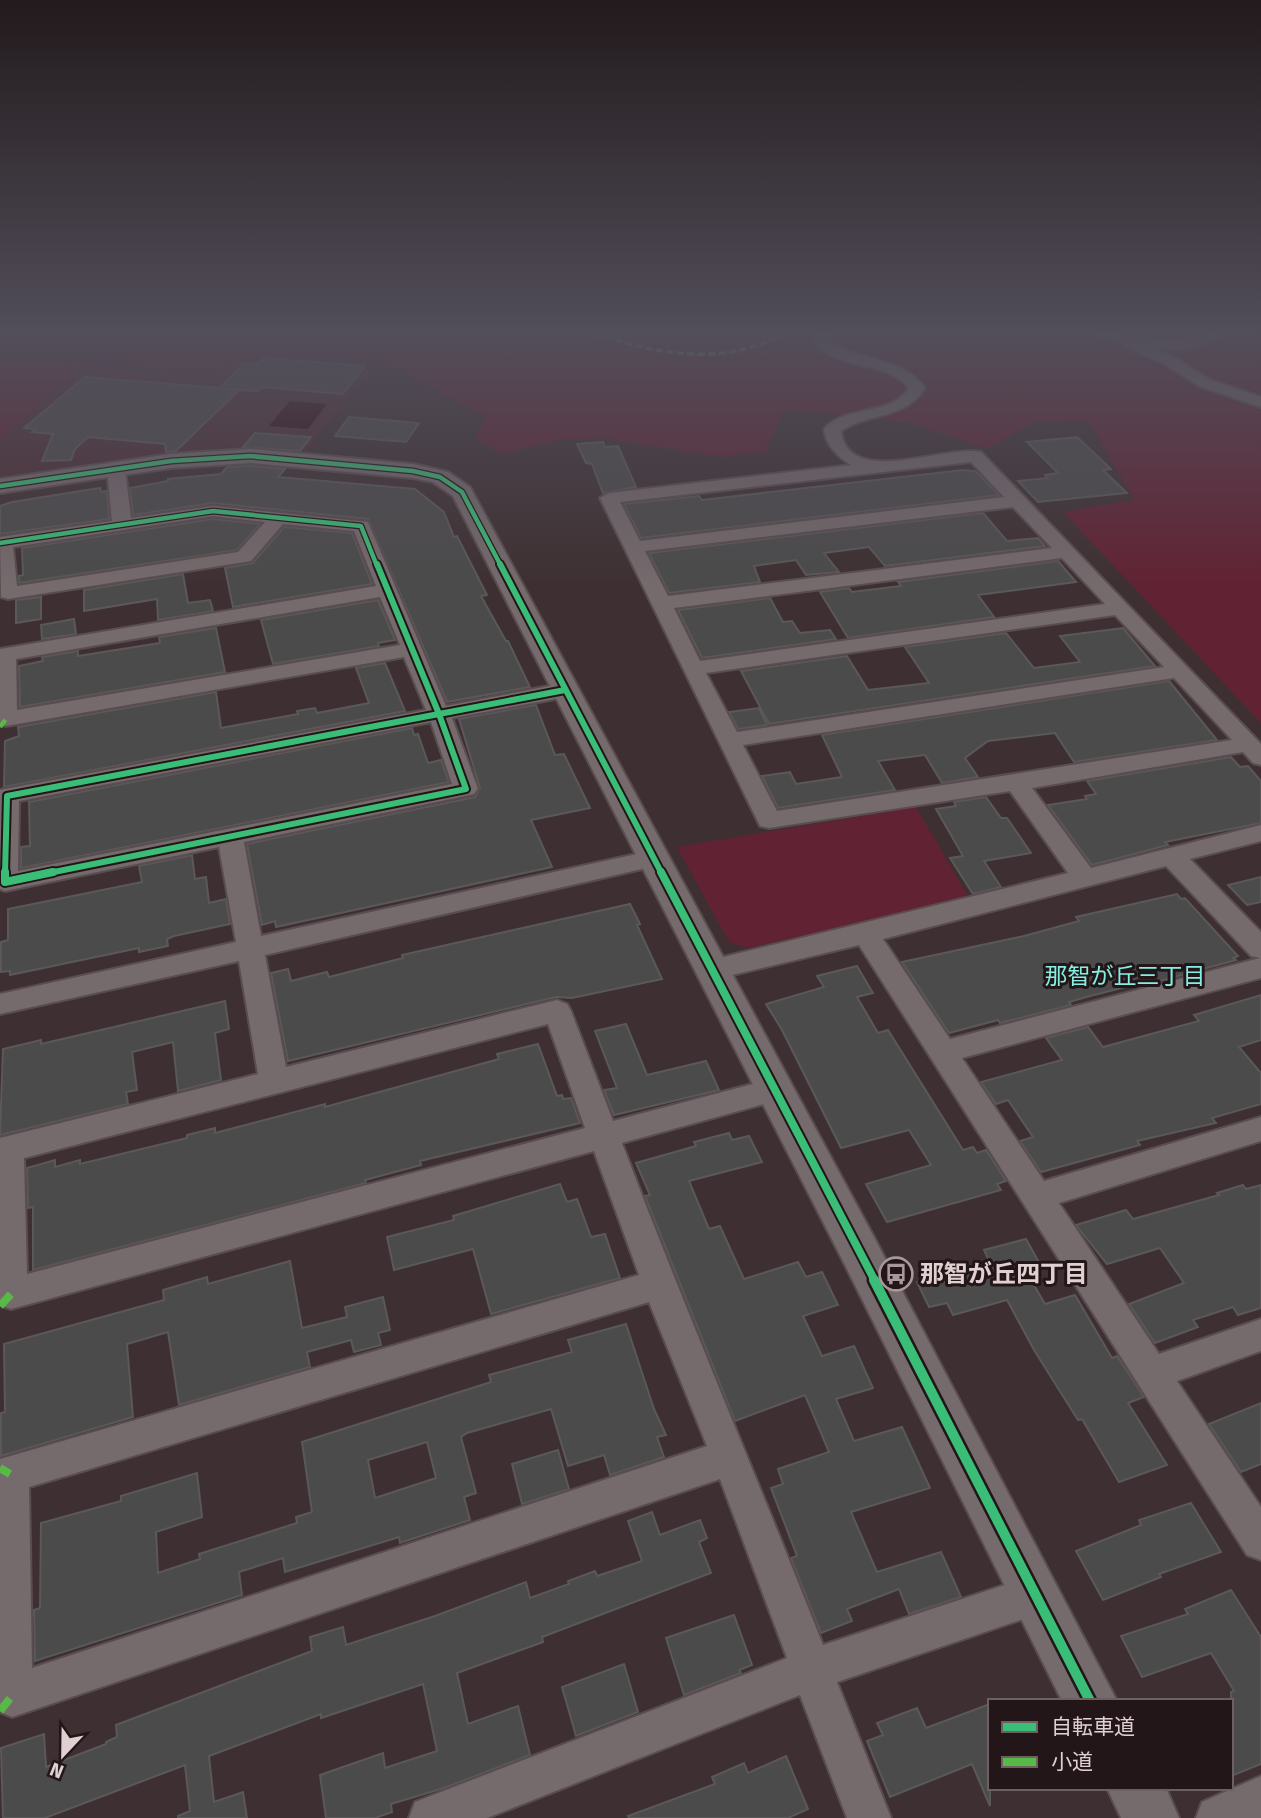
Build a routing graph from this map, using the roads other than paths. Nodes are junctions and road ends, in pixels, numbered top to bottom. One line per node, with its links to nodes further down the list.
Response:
1 (854, 416): 2 (street)
2 (867, 468): 5 (street); 9 (street)
3 (116, 470): 4 (street); 7 (street); 17 (street)
4 (0, 486)
5 (1018, 501): 9 (street); 10 (street)
6 (279, 517): 7 (street); 8 (street); 11 (street)
7 (122, 524): 8 (street)
8 (2, 543)
9 (634, 547): 12 (street)
10 (1065, 552): 12 (street); 13 (street)
11 (388, 590): 14 (street); 14 (street)
12 (662, 603): 15 (street)
13 (1119, 608): 15 (street); 16 (street)
14 (412, 649): 18 (street)
15 (694, 668): 19 (street)
16 (1178, 670): 19 (street); 20 (street)
17 (565, 690): 18 (street); 25 (street)
18 (438, 712): 23 (street); 23 (street)
19 (729, 740): 21 (street)
20 (1255, 751): 21 (street)
21 (1016, 783): 26 (street)
22 (1261, 833): 24 (street)
23 (230, 836): 28 (street)
24 (1171, 855): 26 (street); 29 (street)
25 (655, 858): 28 (street); 31 (street)
26 (1086, 878): 27 (street)
27 (866, 934): 31 (street); 33 (street)
28 (249, 948): 32 (street); 34 (street)
29 (1261, 949)
30 (1261, 968): 33 (street)
31 (711, 970): 35 (street)
32 (0, 1004)
33 (942, 1052): 39 (street)
34 (274, 1081): 37 (street); 38 (street)
35 (775, 1090): 37 (street); 45 (street)
36 (1261, 1129): 39 (street)
37 (604, 1135): 38 (street); 40 (street)
38 (4, 1150)
39 (1039, 1196): 42 (street)
40 (659, 1284): 43 (street); 43 (street)
41 (1261, 1335): 42 (street)
42 (1151, 1373): 44 (street)
43 (730, 1457): 46 (street)
44 (1261, 1541)
45 (1035, 1595): 46 (street); 47 (street)
46 (810, 1670): 50 (street); 51 (street)
47 (1089, 1699)
48 (1136, 1790): 52 (street)
49 (1261, 1798): 53 (street)
50 (431, 1818)
51 (869, 1818)
52 (1151, 1818)
53 (1218, 1818)

